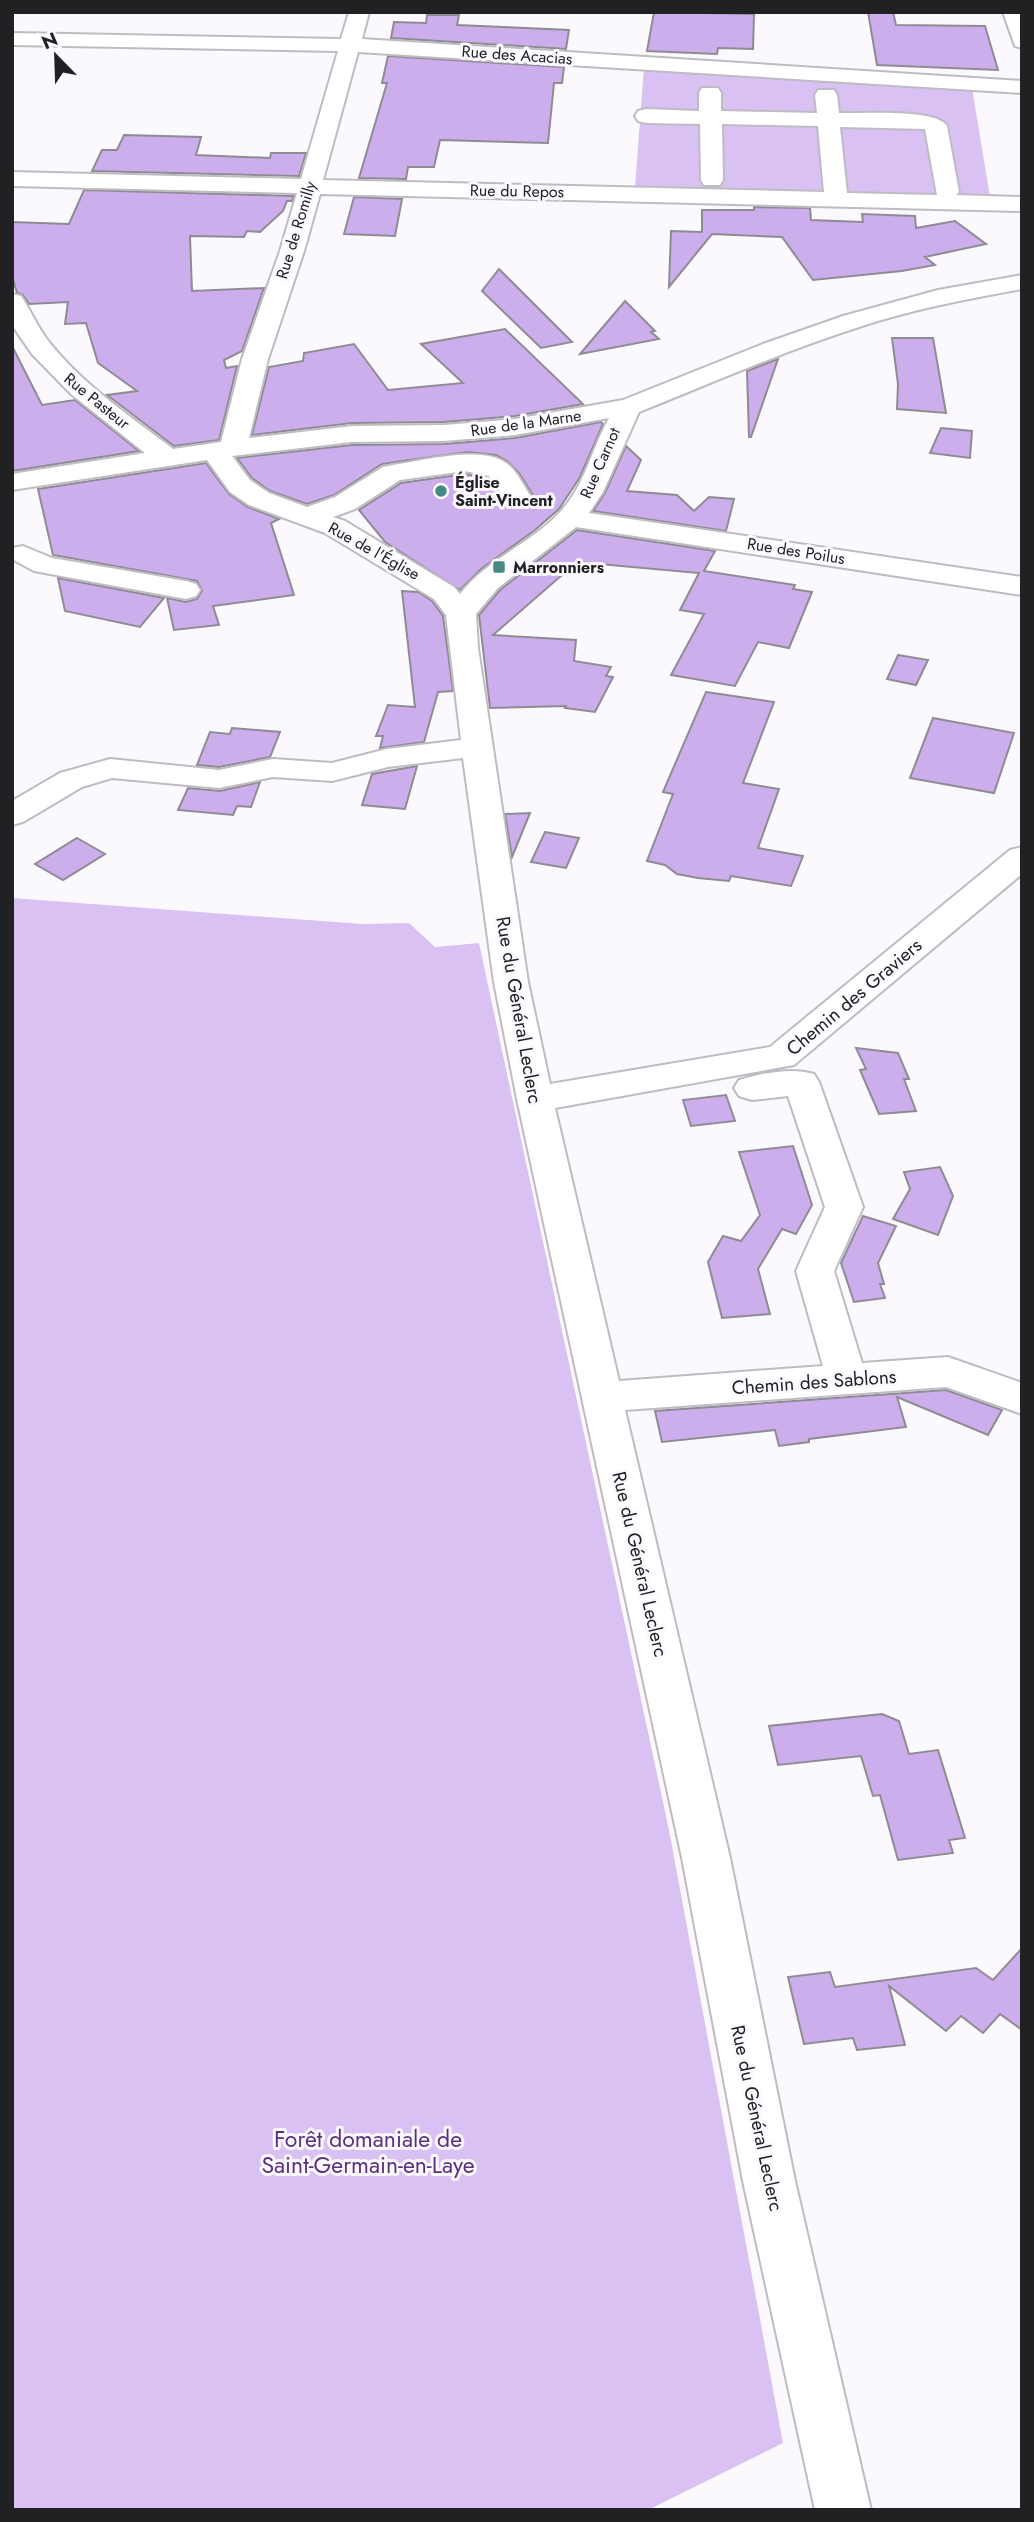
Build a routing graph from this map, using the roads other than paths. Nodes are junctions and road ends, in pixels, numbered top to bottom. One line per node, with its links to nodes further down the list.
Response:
1 (359, 12): 5 (street, Rue de Romilly)
2 (1013, 12): 4 (street)
3 (12, 39): 5 (street, Rue des Acacias)
4 (1022, 42)
5 (351, 45): 8 (street, Rue des Acacias); 15 (street, Rue de Romilly)
6 (710, 77): 10 (street)
7 (825, 86): 11 (street)
8 (1022, 87)
9 (646, 116): 10 (street)
10 (711, 118): 11 (street); 14 (street)
11 (828, 120): 16 (street); 17 (street)
12 (644, 178): 14 (street)
13 (12, 179): 15 (street, Rue du Repos)
14 (712, 180): 16 (street)
15 (309, 187): 16 (street, Rue du Repos); 22 (street, Rue de Romilly)
16 (835, 192): 18 (street, Rue du Repos)
17 (947, 192)
18 (1022, 204)
19 (1022, 282): 21 (street, Rue de la Marne)
20 (12, 301): 23 (street, Rue Pasteur)
21 (629, 407): 22 (street, Rue de la Marne); 28 (street, Rue Carnot)
22 (223, 450): 23 (street, Rue de la Marne); 27 (street, Rue de l'Église)
23 (168, 458): 24 (street, Rue de la Marne)
24 (13, 488)
25 (518, 498): 26 (street)
26 (345, 503): 27 (street); 30 (street)
27 (305, 517): 30 (street, Rue de l'Église)
28 (570, 518): 31 (street, Rue Carnot); 33 (street, Rue des Poilus)
29 (16, 547): 34 (street)
30 (385, 556): 32 (street, Rue de l'Église)
31 (505, 569): 32 (street); 35 (street, Rue Carnot)
32 (420, 576): 35 (street, Rue de l'Église)
33 (1022, 586)
34 (186, 590)
35 (461, 614): 36 (street, Rue du Général Leclerc)
36 (479, 747): 37 (street); 40 (street, Rue du Général Leclerc)
37 (12, 815)
38 (1022, 857): 40 (street, Chemin des Graviers)
39 (752, 1088): 41 (street)
40 (535, 1099): 42 (street, Rue du Général Leclerc)
41 (847, 1380): 42 (street, Chemin des Sablons); 43 (street, Chemin des Sablons)
42 (602, 1397): 44 (street, Rue du Général Leclerc)
43 (1022, 1399)
44 (843, 2510)

